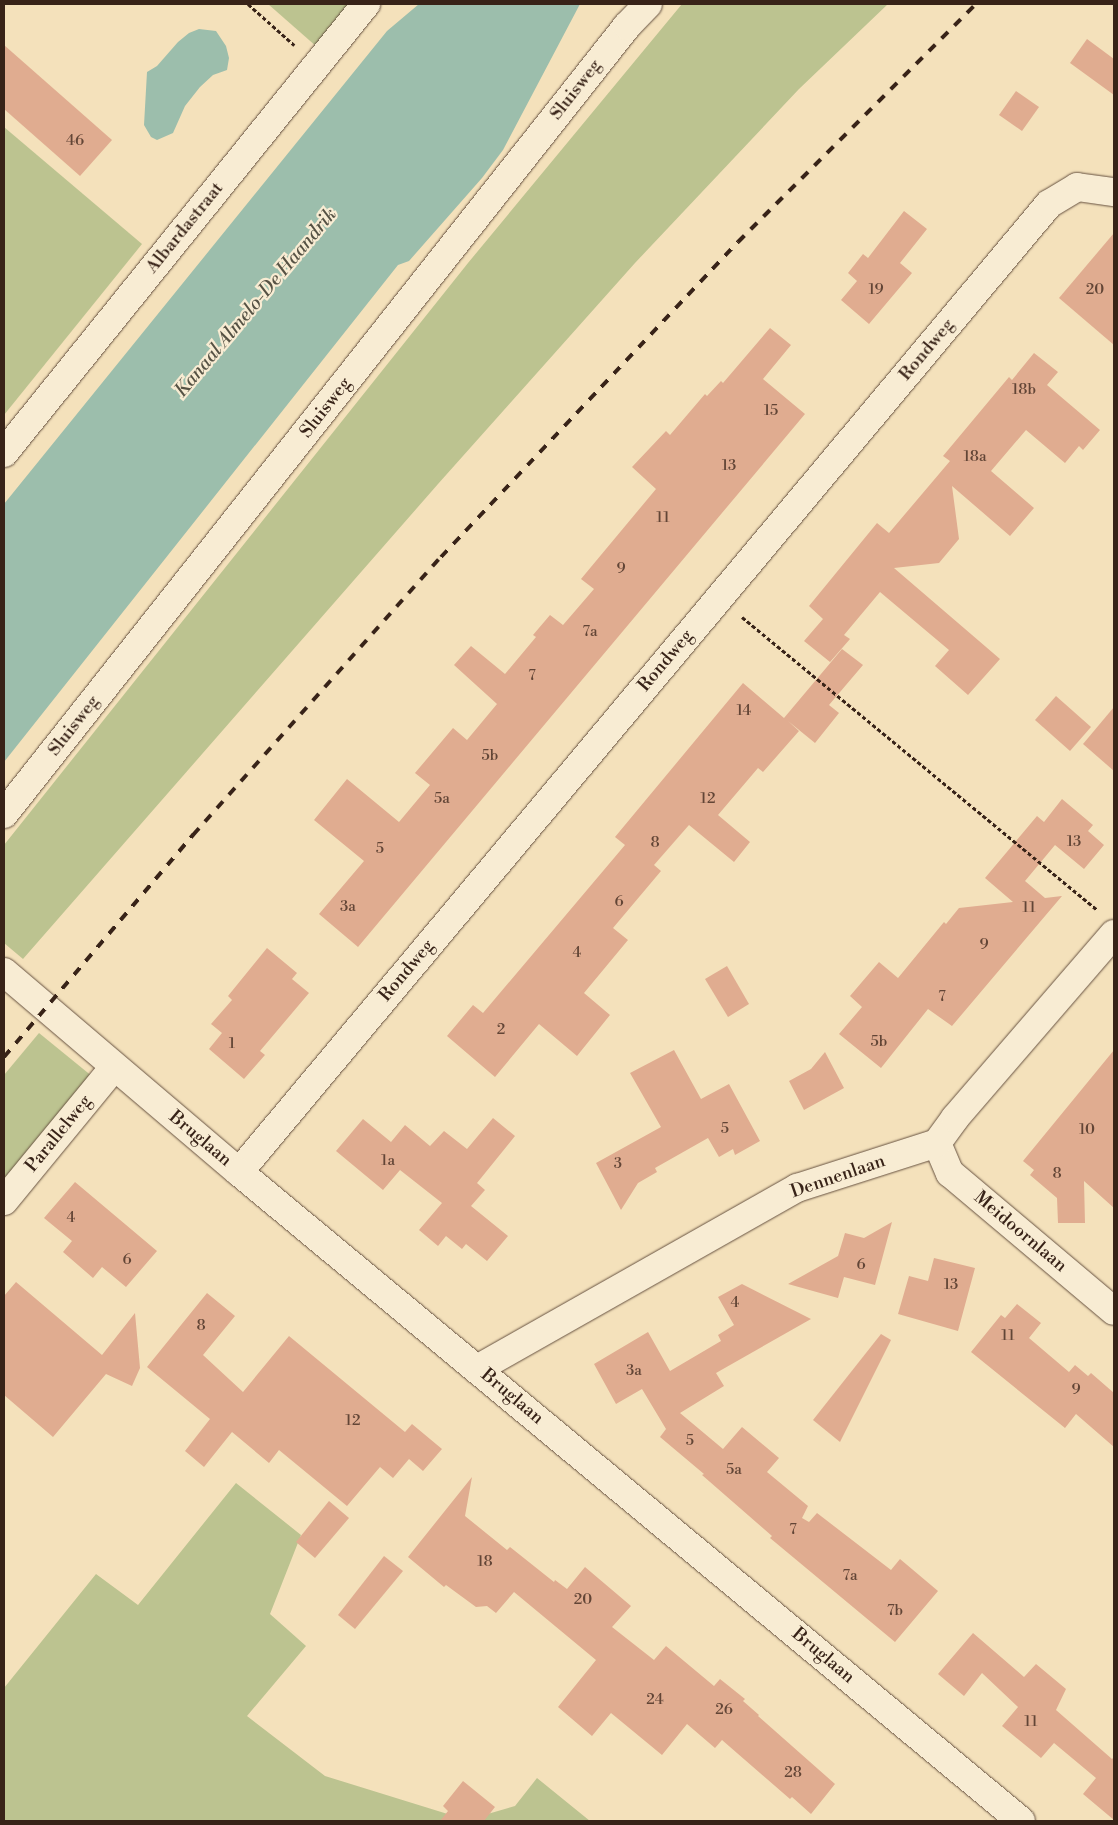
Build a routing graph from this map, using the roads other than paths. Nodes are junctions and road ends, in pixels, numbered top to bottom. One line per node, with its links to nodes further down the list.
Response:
1 (366, 4): 4 (street, Albardastraat)
2 (648, 4): 5 (street, Sluisweg)
3 (1114, 192): 10 (street, Rondweg)
4 (4, 453)
5 (4, 814)
6 (1114, 934): 9 (street)
7 (4, 972): 8 (street, Bruglaan)
8 (114, 1067): 10 (street, Bruglaan); 11 (street, Parallelweg)
9 (937, 1143): 12 (street, Meidoornlaan); 13 (street, Dennenlaan)
10 (239, 1172): 13 (street, Bruglaan)
11 (4, 1201)
12 (1114, 1311)
13 (477, 1369): 14 (street, Bruglaan)
14 (1021, 1821)

